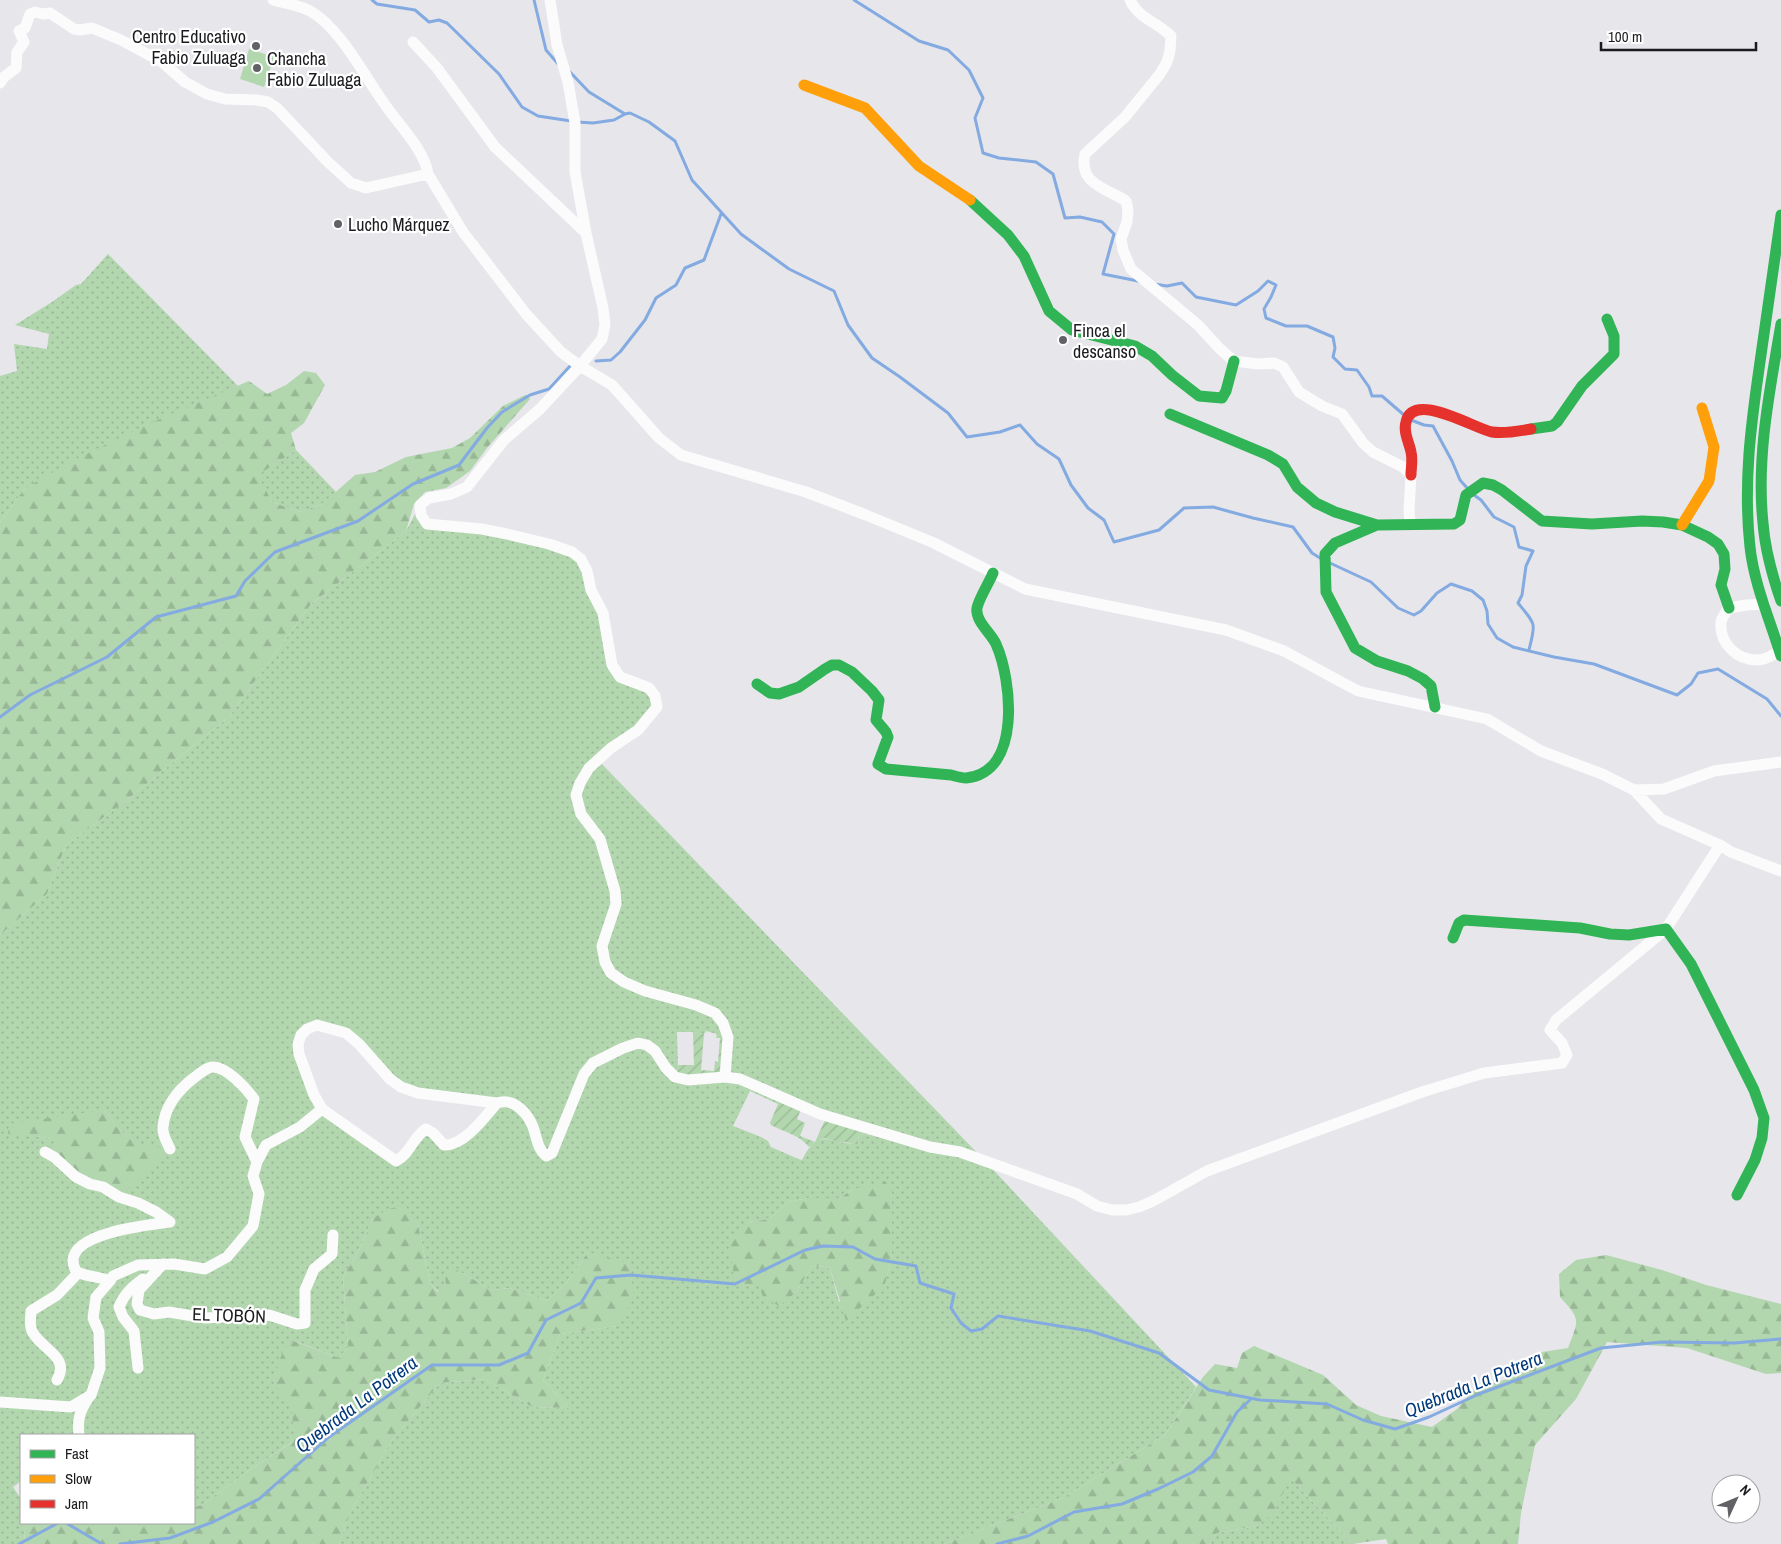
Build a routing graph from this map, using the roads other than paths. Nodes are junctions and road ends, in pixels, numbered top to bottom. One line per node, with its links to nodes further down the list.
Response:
1 (274, 0): 7 (street)
2 (550, 0): 9 (street)
3 (1130, 0): 12 (street)
4 (413, 42): 9 (street)
5 (0, 83): 7 (street)
6 (804, 85): 12 (main road)
7 (428, 174): 13 (street)
8 (1781, 216): 22 (main road)
9 (586, 232): 13 (street)
10 (1608, 319): 16 (main road)
11 (1781, 324): 21 (main road)
12 (1234, 361): 16 (street)
13 (580, 366): 20 (street); 34 (street)
14 (1702, 408): 19 (main road)
15 (1170, 414): 18 (main road)
16 (1411, 475): 17 (street)
17 (1410, 524): 18 (main road); 19 (main road)
18 (1377, 525): 27 (main road)
19 (1682, 525): 23 (main road)
20 (993, 573): 26 (main road); 27 (street)
21 (1781, 602)
22 (1766, 604): 23 (street); 25 (main road)
23 (1729, 608): 24 (street)
24 (1781, 650)
25 (1781, 656)
26 (757, 684)
27 (1436, 707): 29 (street)
28 (1781, 762): 29 (street)
29 (1634, 790): 30 (street)
30 (1720, 845): 31 (street); 32 (street)
31 (1781, 871)
32 (1666, 929): 33 (main road); 34 (street); 40 (main road)
33 (1453, 938)
34 (725, 1077): 35 (street)
35 (497, 1104): 36 (street); 36 (street)
36 (322, 1109): 39 (street)
37 (170, 1149): 39 (street)
38 (45, 1152): 43 (street)
39 (257, 1162): 42 (street)
40 (1737, 1195)
41 (333, 1235): 42 (street, EL TOBÓN)
42 (163, 1264): 44 (street); 45 (street)
43 (78, 1272): 44 (street); 46 (street)
44 (110, 1281): 47 (street)
45 (138, 1368)
46 (57, 1380)
47 (91, 1395): 48 (street); 49 (street)
48 (0, 1402)
49 (79, 1434)

